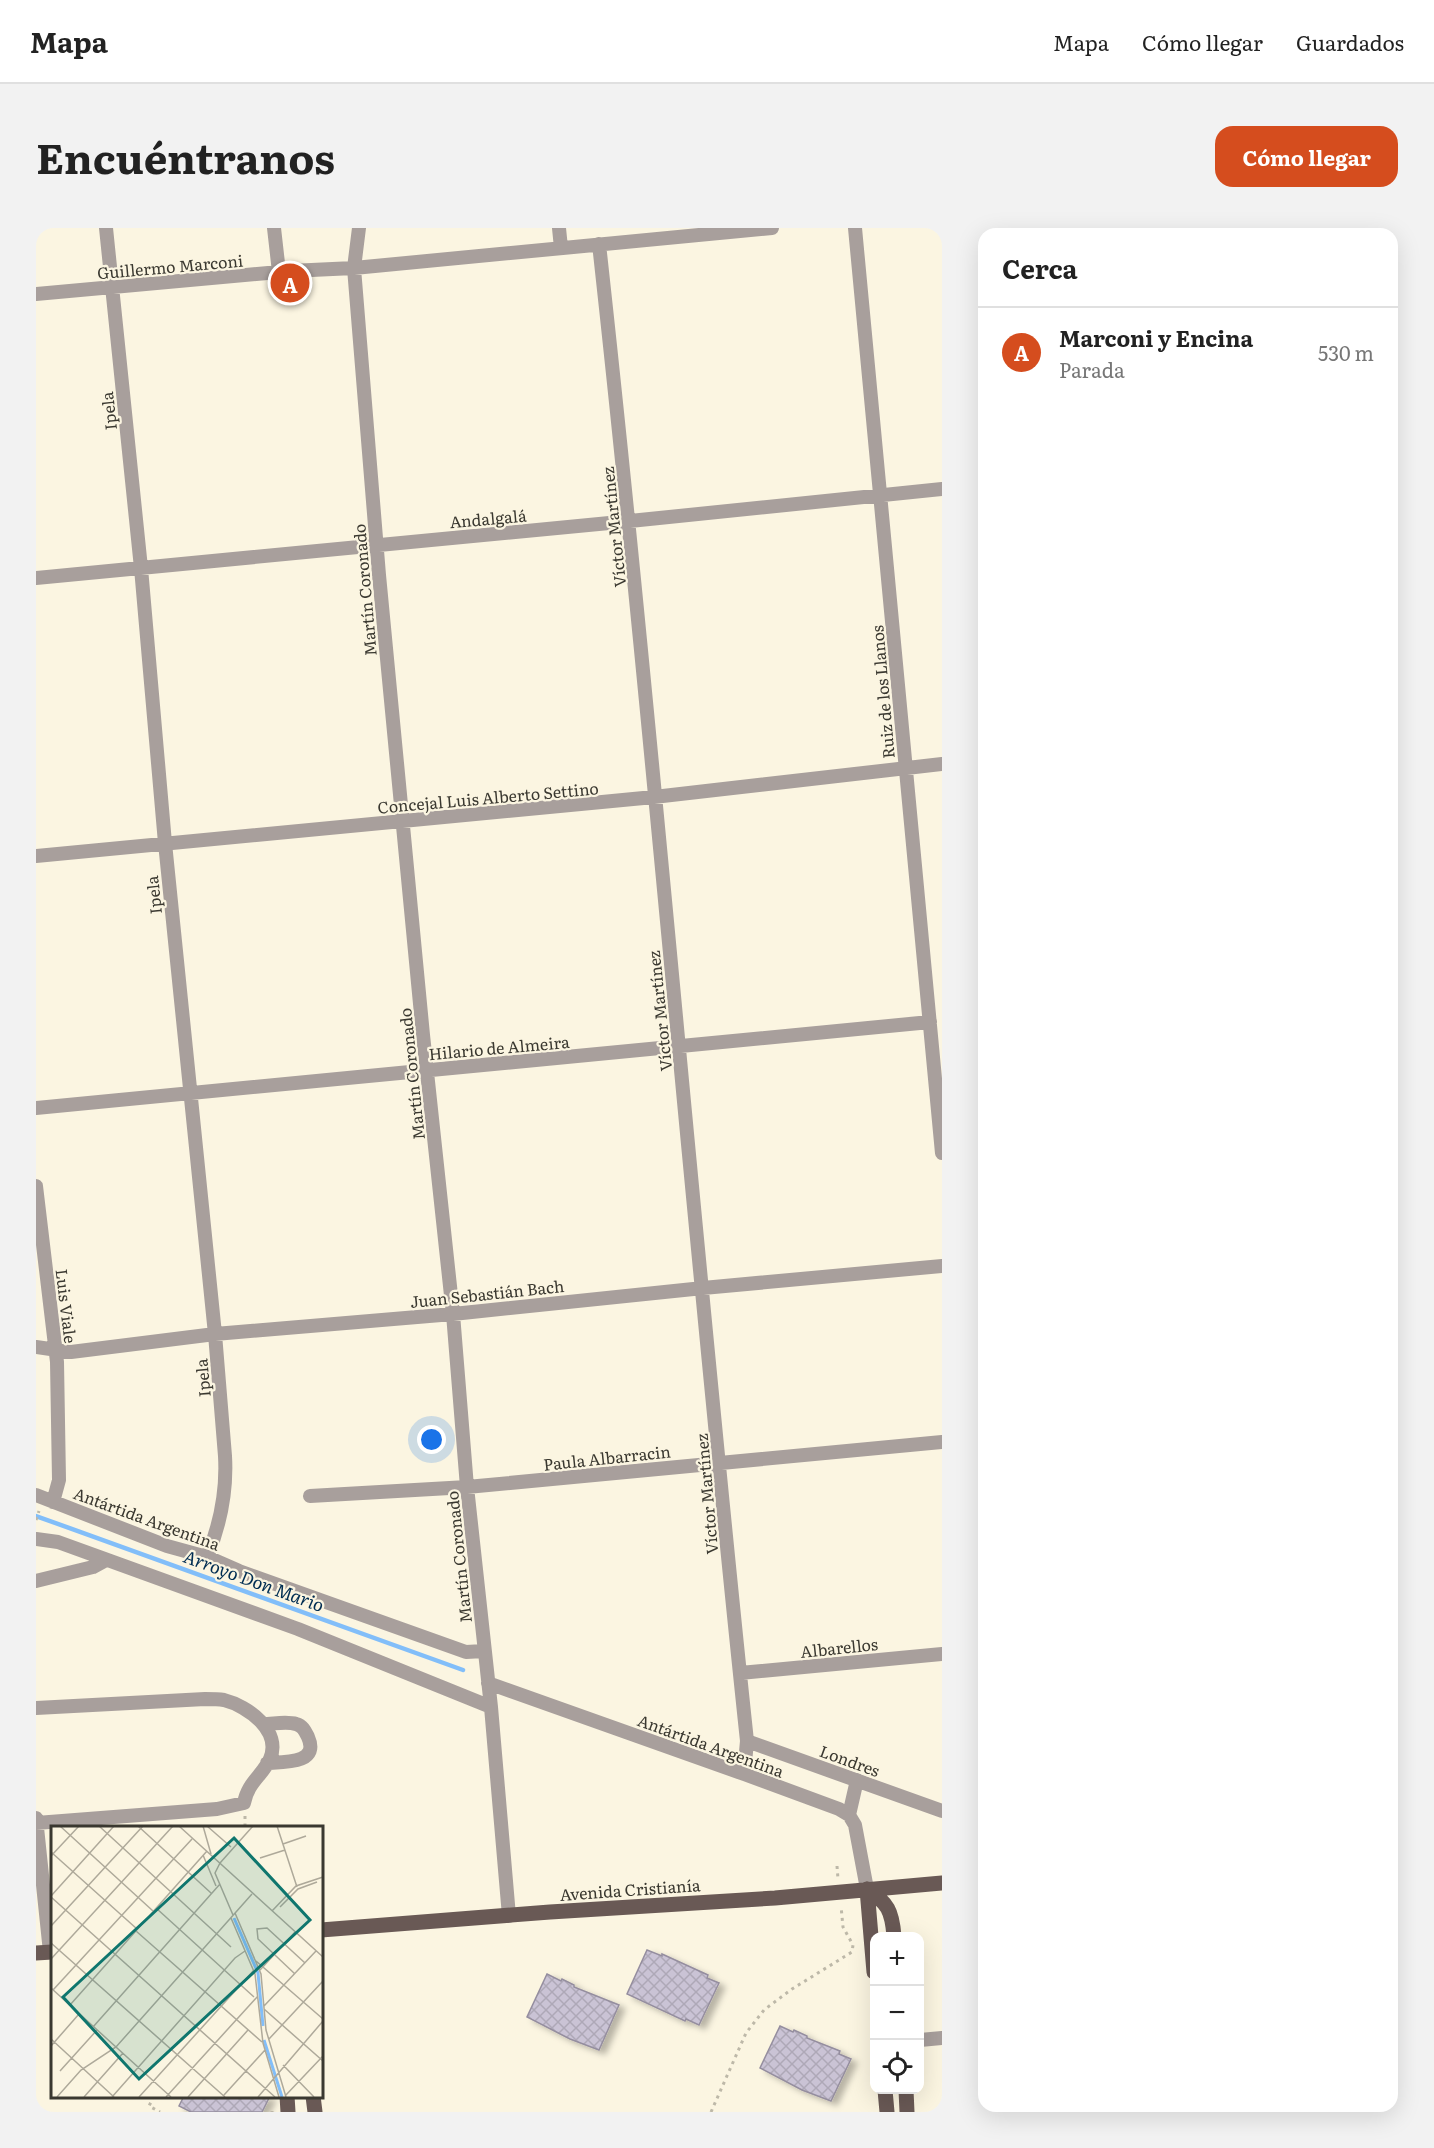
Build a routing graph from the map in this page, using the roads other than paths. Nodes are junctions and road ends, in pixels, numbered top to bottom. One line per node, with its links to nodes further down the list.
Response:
1 (106, 228): 12 (street, Ipela)
2 (274, 228): 11 (street)
3 (359, 228): 10 (street, Martín Coronado)
4 (559, 228): 9 (street)
5 (772, 228): 7 (street, Guillermo Marconi)
6 (855, 228): 15 (street, Ruiz de los Llanos)
7 (748, 229): 8 (street, Guillermo Marconi)
8 (599, 244): 9 (street, Guillermo Marconi); 16 (street, Víctor Martínez)
9 (561, 248): 10 (street, Guillermo Marconi)
10 (354, 268): 11 (street, Guillermo Marconi); 17 (street, Martín Coronado)
11 (279, 272): 12 (street, Guillermo Marconi)
12 (112, 287): 13 (street, Guillermo Marconi); 18 (street, Ipela)
13 (36, 294)
14 (942, 489): 15 (street, Andalgalá)
15 (881, 496): 16 (street, Andalgalá); 21 (street, Ruiz de los Llanos)
16 (630, 522): 17 (street, Andalgalá); 22 (street, Víctor Martínez)
17 (376, 545): 18 (street, Andalgalá); 23 (street, Martín Coronado)
18 (141, 568): 19 (street, Andalgalá); 24 (street, Ipela)
19 (36, 578)
20 (942, 764): 21 (street, Concejal Luis Alberto Settino)
21 (906, 767): 22 (street, Concejal Luis Alberto Settino); 26 (street, Ruiz de los Llanos)
22 (654, 797): 23 (street, Concejal Luis Alberto Settino); 28 (street, Víctor Martínez)
23 (402, 822): 24 (street, Concejal Luis Alberto Settino); 29 (street, Martín Coronado)
24 (165, 843): 25 (street, Concejal Luis Alberto Settino); 30 (street, Ipela)
25 (36, 856)
26 (930, 1022): 27 (street, Ruiz de los Llanos); 28 (street, Hilario de Almeira)
27 (937, 1039): 32 (street, Ruiz de los Llanos)
28 (679, 1047): 29 (street, Hilario de Almeira); 35 (street, Víctor Martínez)
29 (427, 1070): 30 (street, Hilario de Almeira); 36 (street, Martín Coronado)
30 (190, 1094): 31 (street, Hilario de Almeira); 37 (street, Ipela)
31 (36, 1108)
32 (942, 1153)
33 (36, 1186): 39 (street, Luis Viale)
34 (942, 1266): 35 (street, Juan Sebastián Bach)
35 (703, 1288): 36 (street, Juan Sebastián Bach); 41 (street, Víctor Martínez)
36 (453, 1314): 37 (street, Juan Sebastián Bach); 42 (street, Martín Coronado)
37 (215, 1334): 39 (street, Juan Sebastián Bach); 47 (street, Ipela)
38 (36, 1347): 39 (street, Juan Sebastián Bach)
39 (55, 1350): 45 (street, Luis Viale)
40 (942, 1442): 41 (street, Paula Albarracin)
41 (720, 1462): 42 (street, Paula Albarracin); 52 (street, Víctor Martínez)
42 (467, 1487): 44 (street, Paula Albarracin); 50 (street, Martín Coronado)
43 (36, 1495): 45 (street, Antártida Argentina)
44 (310, 1496)
45 (53, 1502): 47 (street, Antártida Argentina)
46 (36, 1539): 48 (street)
47 (207, 1557): 50 (street, Antártida Argentina)
48 (104, 1560): 49 (street); 54 (street)
49 (36, 1581)
50 (484, 1651): 53 (street, Martín Coronado)
51 (942, 1654): 52 (street, Albarellos)
52 (740, 1673): 57 (street, Víctor Martínez)
53 (488, 1683): 54 (street, Martín Coronado); 59 (street, Antártida Argentina)
54 (491, 1707): 67 (street, Martín Coronado)
55 (36, 1708): 56 (street)
56 (263, 1724): 58 (street); 58 (street)
57 (747, 1741): 59 (street, Víctor Martínez); 60 (street, Londres)
58 (267, 1763): 64 (street)
59 (744, 1774): 62 (street, Antártida Argentina)
60 (857, 1780): 61 (street, Londres); 62 (street)
61 (942, 1811)
62 (849, 1815): 66 (street)
63 (36, 1818): 64 (street)
64 (36, 1823): 71 (street)
65 (942, 1883): 66 (main road, Avenida Cristianía)
66 (867, 1889): 67 (main road, Avenida Cristianía); 69 (main road); 70 (main road)
67 (509, 1916): 68 (main road, Avenida Cristianía)
68 (322, 1930)
69 (871, 1932)
70 (893, 1932)
71 (46, 1953)
72 (942, 2038): 73 (street)
73 (924, 2040)
74 (885, 2094): 80 (main road)
75 (906, 2094): 81 (main road)
76 (287, 2097): 78 (main road)
77 (313, 2097): 79 (main road)
78 (288, 2112)
79 (315, 2112)
80 (887, 2112)
81 (907, 2112)

